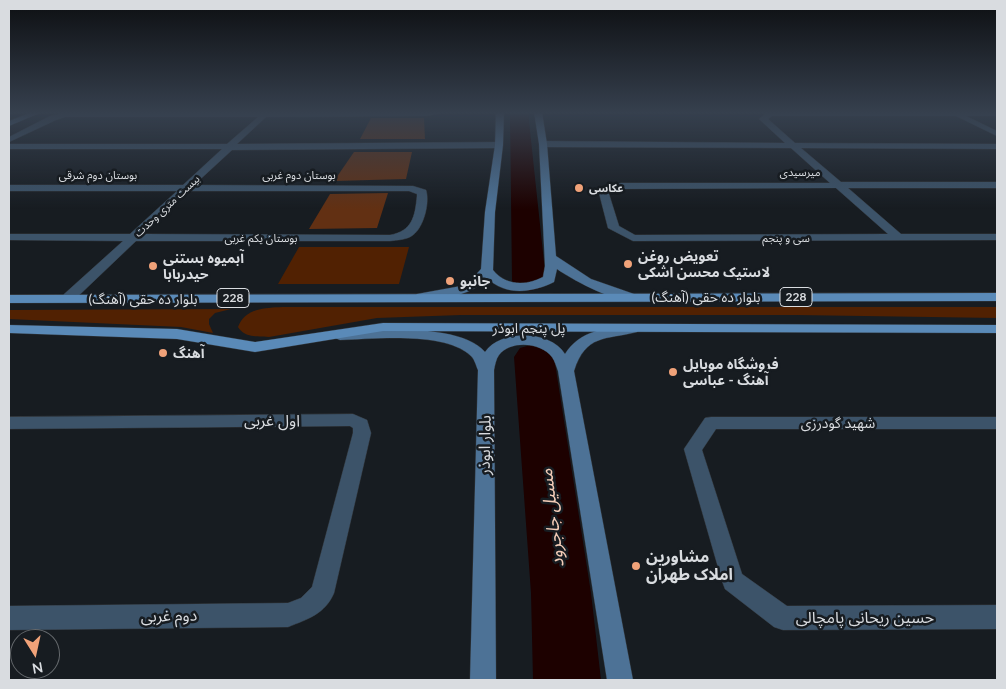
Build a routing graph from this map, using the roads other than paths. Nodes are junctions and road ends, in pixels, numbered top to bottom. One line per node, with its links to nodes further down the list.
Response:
1 (233, 144): 8 (street, بیست متری وحدت)
2 (543, 144): 19 (main road)
3 (562, 144): 6 (street)
4 (499, 145): 8 (street); 20 (main road)
5 (9, 146): 8 (street)
6 (794, 146): 7 (street); 9 (street)
7 (997, 146)
8 (230, 147): 11 (street, بیست متری وحدت)
9 (838, 184): 10 (street, میرسیدی); 13 (street, میرسیدی); 18 (street)
10 (997, 184)
11 (187, 187): 12 (street, بوستان دوم شرقی); 15 (street, بیست متری وحدت); 17 (street, بوستان دوم غربی)
12 (9, 188)
13 (604, 193): 18 (street, سی و پنجم)
14 (9, 237): 15 (street, بوستان یکم غربی)
15 (133, 237): 17 (street, بوستان یکم غربی); 25 (street, بیست متری وحدت)
16 (997, 237): 18 (street, سی و پنجم)
17 (390, 238)
18 (899, 238)
19 (549, 256): 20 (main road); 23 (main road)
20 (487, 270): 21 (main road)
21 (422, 297): 23 (main road, بلوار ده حقی (آهنگ) / 228); 25 (main road, بلوار ده حقی (آهنگ) / 228)
22 (997, 297): 23 (main road, بلوار ده حقی (آهنگ) / 228)
23 (629, 298)
24 (9, 299): 25 (main road, بلوار ده حقی (آهنگ) / 228)
25 (67, 299)
26 (636, 328): 28 (main road); 29 (main road, پل پنجم ابوذر); 31 (main road)
27 (9, 329): 29 (main road)
28 (997, 329)
29 (340, 335): 30 (main road)
30 (486, 370): 31 (main road); 38 (main road, بلوار ابوذر)
31 (566, 371): 39 (main road)
32 (9, 423): 35 (street, اول غربی)
33 (997, 423): 34 (street, شهید گودرزی)
34 (693, 450): 36 (street, حسین ریحانی پامچالی)
35 (322, 593): 37 (street, دوم غربی)
36 (997, 617)
37 (9, 618)
38 (483, 680)
39 (620, 680)

